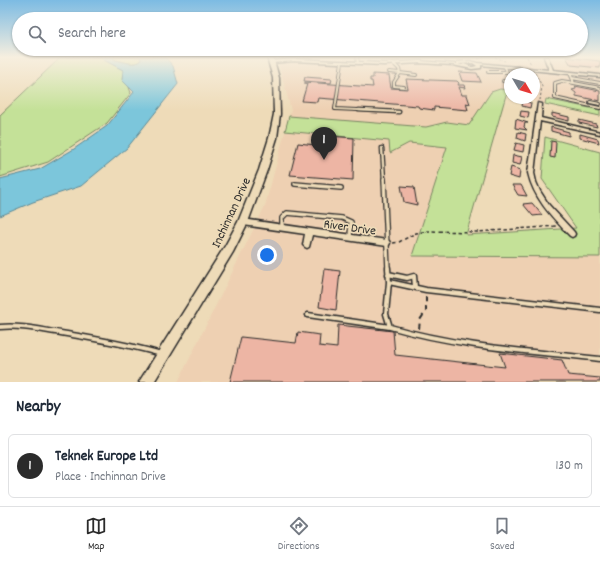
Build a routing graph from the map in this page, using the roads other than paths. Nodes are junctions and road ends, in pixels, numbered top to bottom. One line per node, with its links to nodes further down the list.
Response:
1 (275, 75): 22 (street, Inchinnan Drive)
2 (340, 75): 16 (lane)
3 (399, 75): 10 (lane)
4 (571, 75): 7 (lane)
5 (588, 75): 6 (street)
6 (600, 76)
7 (572, 78): 8 (lane); 9 (lane)
8 (574, 82): 11 (lane); 15 (lane)
9 (600, 83)
10 (404, 87)
11 (600, 88)
12 (590, 102): 14 (lane)
13 (540, 104): 17 (street)
14 (600, 104)
15 (600, 108)
16 (399, 112)
17 (539, 118): 18 (street); 25 (street)
18 (600, 133)
19 (382, 148): 27 (lane)
20 (295, 184): 21 (lane)
21 (341, 188)
22 (243, 222): 23 (street, River Drive); 36 (street, Inchinnan Drive)
23 (282, 228): 24 (street, River Drive); 26 (lane)
24 (309, 232): 26 (street, River Drive); 28 (street, River Drive)
25 (572, 234)
26 (350, 238): 27 (street, River Drive)
27 (387, 243): 29 (lane)
28 (307, 245)
29 (388, 274): 30 (lane); 31 (lane)
30 (389, 282): 31 (lane); 34 (lane)
31 (416, 287): 32 (lane)
32 (600, 310)
33 (308, 315): 34 (lane)
34 (390, 326): 37 (lane)
35 (0, 327): 36 (lane)
36 (163, 354): 38 (street, Inchinnan Drive)
37 (600, 359)
38 (146, 382)

